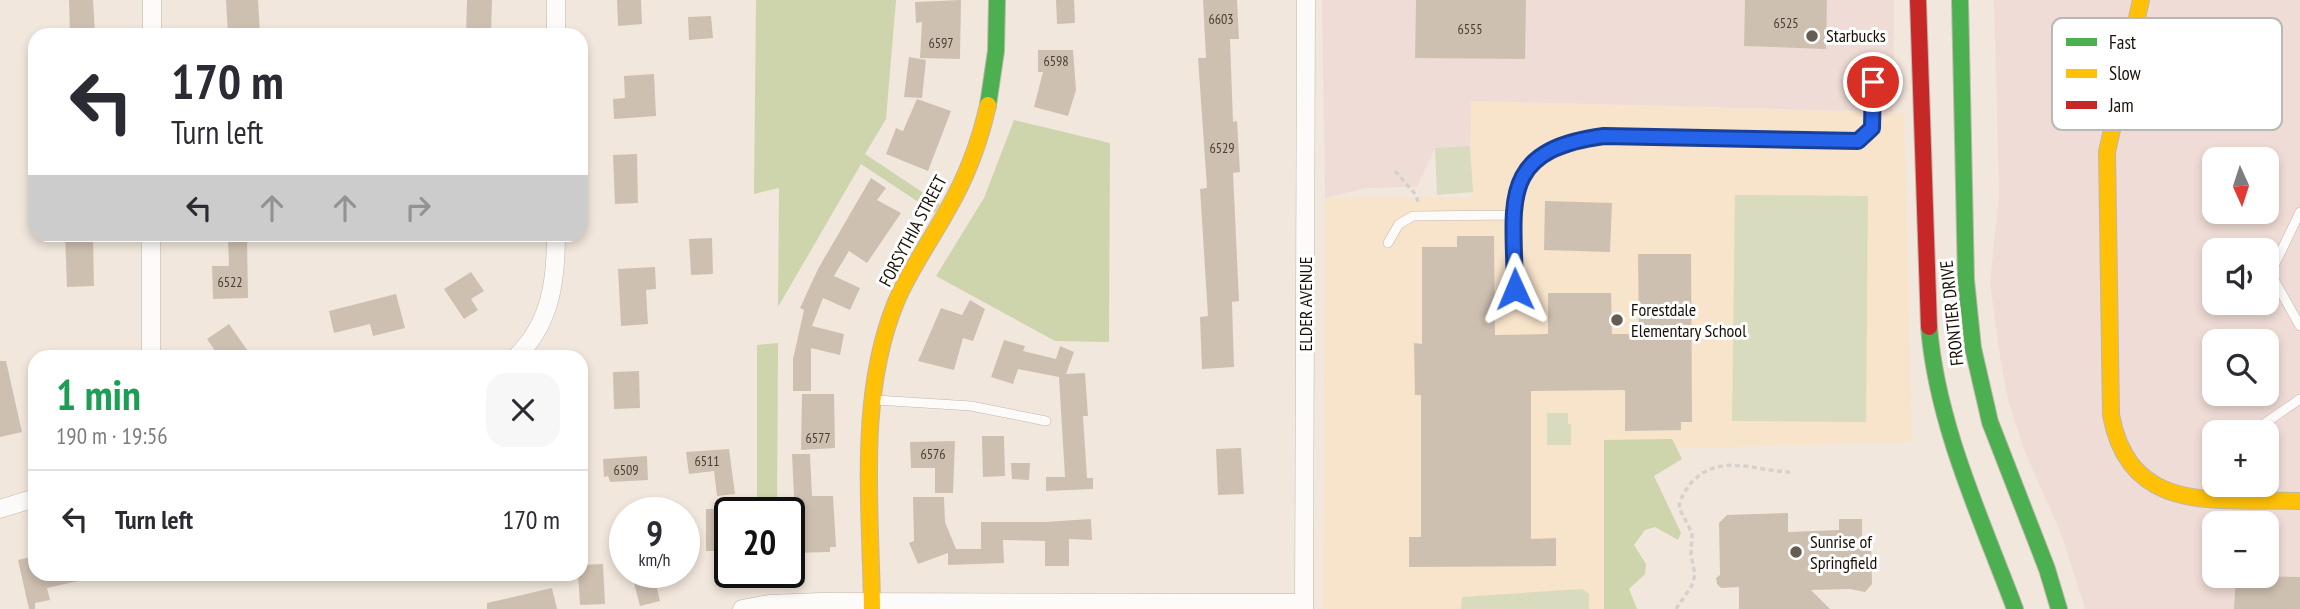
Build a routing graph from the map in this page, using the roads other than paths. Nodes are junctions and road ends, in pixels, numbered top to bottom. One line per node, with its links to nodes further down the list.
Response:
1 (152, 0): 9 (street)
2 (556, 0): 10 (street)
3 (997, 0): 23 (street, FORSYTHIA STREET)
4 (1306, 0): 31 (street, ELDER AVENUE)
5 (1918, 0): 33 (street, FRONTIER DRIVE)
6 (1960, 0): 34 (street, FRONTIER DRIVE)
7 (2141, 0): 8 (street)
8 (2137, 18)
9 (152, 28)
10 (556, 28)
11 (1873, 82): 14 (lane)
12 (2112, 130): 27 (street)
13 (2300, 212): 19 (lane)
14 (1515, 215): 17 (lane); 18 (lane)
15 (151, 242): 20 (street)
16 (555, 242): 21 (street)
17 (1388, 243)
18 (1515, 289)
19 (2300, 326)
20 (151, 350)
21 (523, 350)
22 (2300, 398): 24 (lane)
23 (874, 400): 25 (lane); 29 (street, FORSYTHIA STREET)
24 (2269, 420)
25 (1046, 421)
26 (28, 500): 28 (street)
27 (2300, 501)
28 (0, 509)
29 (872, 605): 30 (street); 32 (street)
30 (1191, 606): 31 (street)
31 (1304, 606)
32 (742, 609)
33 (2015, 609)
34 (2059, 609)

